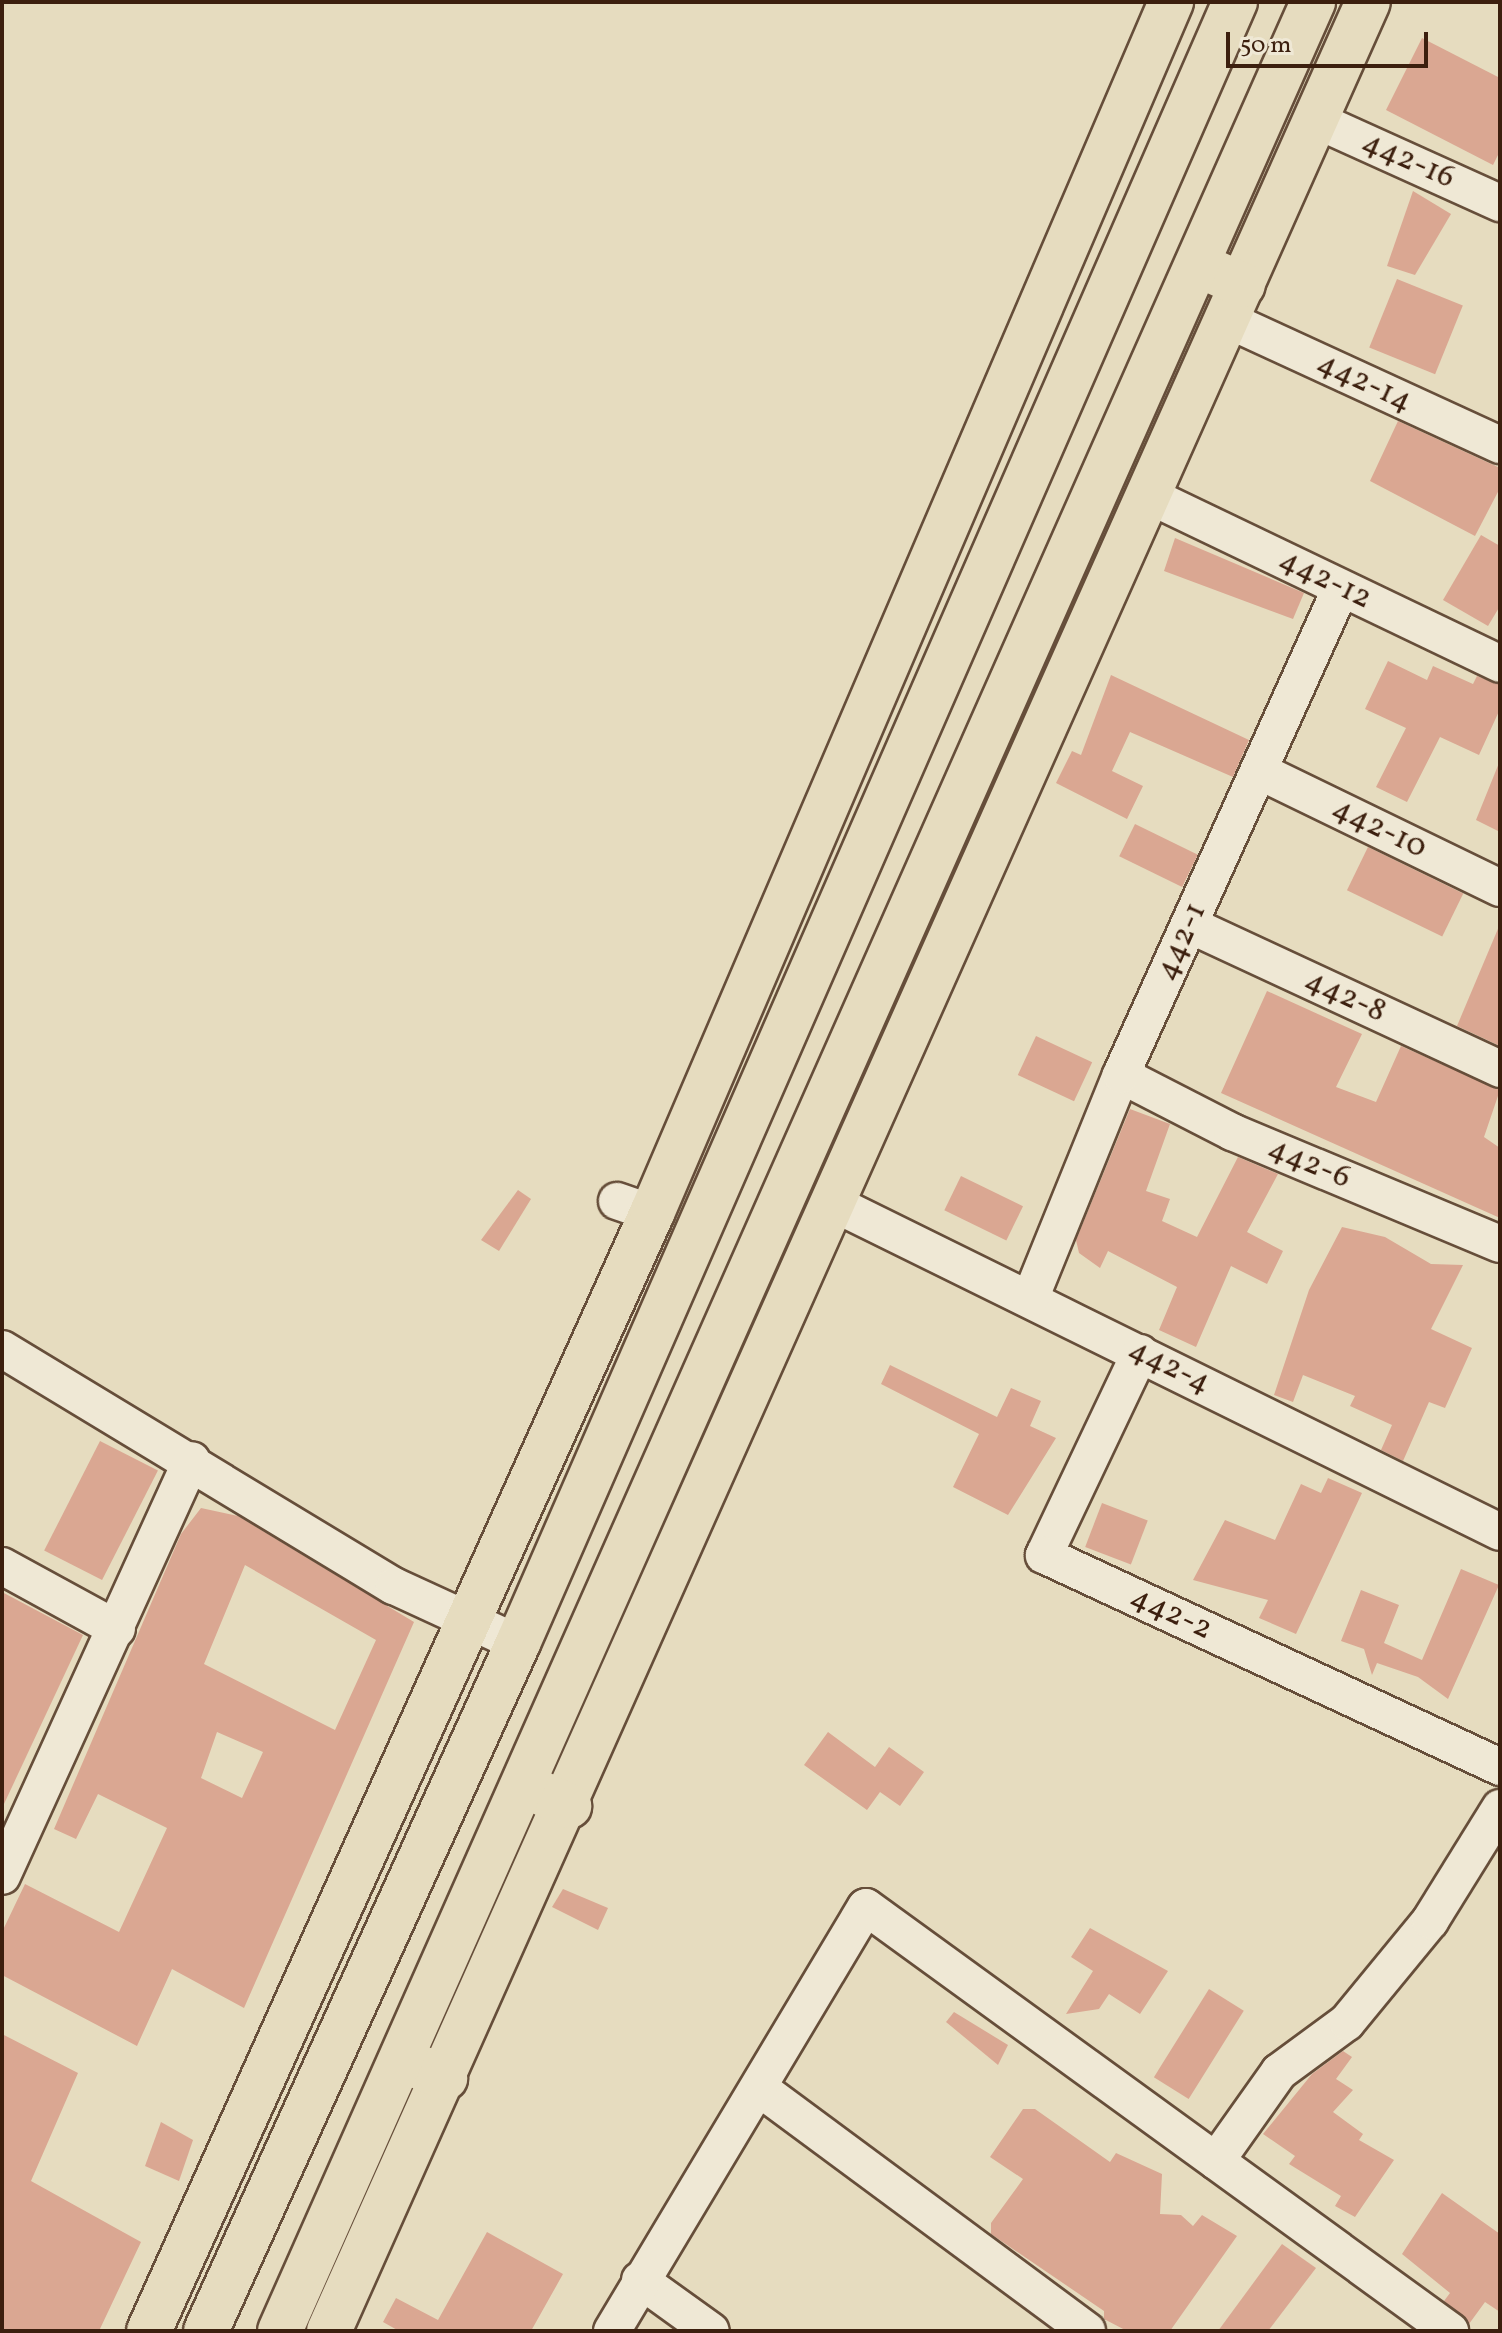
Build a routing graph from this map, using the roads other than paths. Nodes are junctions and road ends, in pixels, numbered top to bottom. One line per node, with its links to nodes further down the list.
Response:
1 (1235, 2): 28 (main road)
2 (1313, 2): 7 (main road)
3 (1368, 2): 5 (main road)
4 (1165, 3): 26 (main road)
5 (1316, 120): 6 (street, 442-16); 8 (main road)
6 (1500, 203)
7 (1198, 265): 8 (main road); 30 (main road)
8 (1235, 302): 9 (street, 442-14); 10 (main road)
9 (1500, 445)
10 (1150, 496): 11 (street, 442-12); 18 (main road)
11 (1341, 588): 12 (street, 442-12); 13 (street, 442-1)
12 (1500, 664)
13 (1259, 771): 14 (street, 442-10); 15 (street, 442-1)
14 (1500, 888)
15 (1190, 925): 16 (street, 442-8); 17 (street, 442-1)
16 (1500, 1069)
17 (1121, 1075): 19 (street, 442-6); 20 (street, 442-1)
18 (837, 1205): 20 (street, 442-4); 31 (main road)
19 (1500, 1244)
20 (1030, 1299): 22 (street, 442-4)
21 (2, 1349): 23 (street)
22 (1140, 1353): 24 (street, 442-4); 29 (street, 442-2)
23 (192, 1460): 26 (street); 27 (street)
24 (1500, 1532)
25 (2, 1566): 27 (street)
26 (468, 1622): 28 (street); 40 (main road)
27 (117, 1629): 33 (street)
28 (518, 1643): 41 (main road)
29 (1500, 1767)
30 (524, 1785): 31 (main road); 34 (main road)
31 (569, 1806): 35 (main road)
32 (1500, 1808): 37 (street)
33 (2, 1876)
34 (403, 2060): 35 (main road); 42 (main road)
35 (445, 2078): 43 (main road)
36 (759, 2088): 37 (street); 38 (street); 46 (street)
37 (1216, 2161): 39 (street)
38 (640, 2280): 44 (street); 45 (street)
39 (1438, 2327)
40 (149, 2331)
41 (206, 2331)
42 (280, 2331)
43 (329, 2331)
44 (612, 2331)
45 (711, 2331)
46 (1087, 2331)

